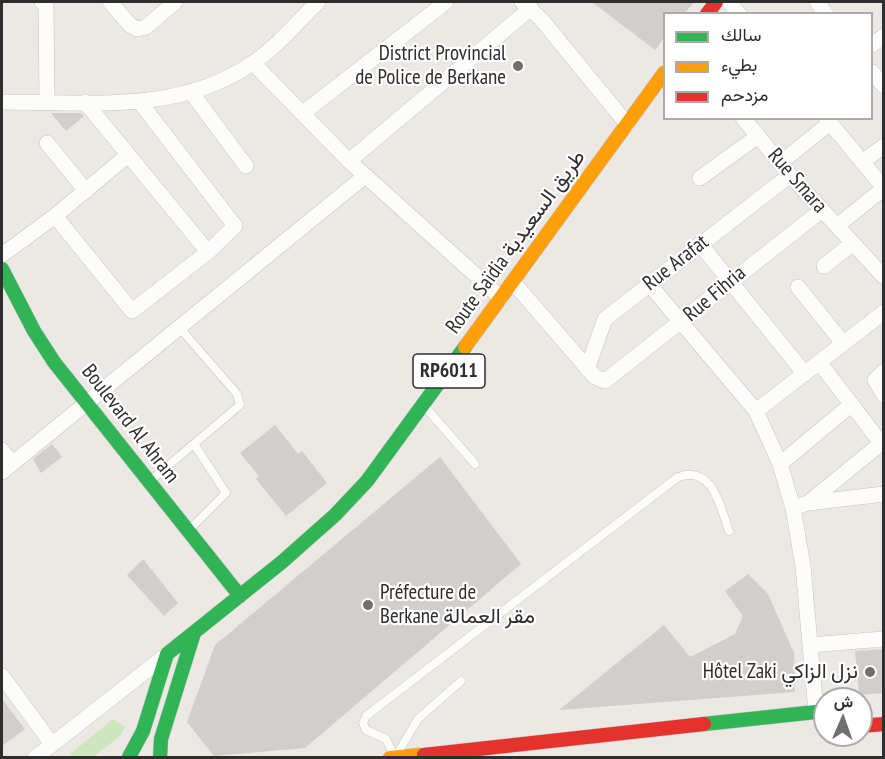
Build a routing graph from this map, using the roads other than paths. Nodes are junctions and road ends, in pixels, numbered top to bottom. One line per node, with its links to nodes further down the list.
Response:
1 (110, 2): 2 (street)
2 (175, 2)
3 (318, 2): 7 (street)
4 (446, 2): 16 (street)
5 (46, 3): 14 (street)
6 (526, 5): 19 (street); 24 (street)
7 (253, 63): 11 (street); 16 (street)
8 (873, 73): 10 (street)
9 (663, 74): 19 (main road, Route Saïdia طريق السعيدية / RP6011)
10 (884, 86)
11 (191, 92): 12 (street); 26 (street)
12 (139, 101): 15 (street); 37 (street)
13 (2, 102): 14 (street)
14 (47, 102): 15 (street)
15 (85, 102): 23 (street)
16 (303, 113): 24 (street)
17 (745, 120): 20 (street, Rue Smara)
18 (828, 121): 25 (street); 27 (street, Rue Arafat)
19 (627, 124): 43 (main road, Route Saïdia طريق السعيدية / RP6011)
20 (758, 136): 27 (street, Rue Smara); 29 (street)
21 (47, 143): 31 (street)
22 (884, 146): 25 (street)
23 (128, 155): 31 (street); 37 (street)
24 (349, 161): 28 (street)
25 (862, 162): 30 (street)
26 (246, 166)
27 (785, 169): 32 (street, Rue Smara); 35 (street, Rue Arafat)
28 (365, 176): 46 (street); 49 (street)
29 (700, 178)
30 (884, 188): 34 (street)
31 (86, 191): 33 (street)
32 (822, 210): 34 (street, Rue Smara); 42 (street, Rue Fihria)
33 (55, 216): 37 (street); 38 (street)
34 (837, 226): 36 (street, Rue Smara)
35 (700, 243): 42 (street); 44 (street, Rue Arafat)
36 (853, 243): 39 (street); 41 (street, Rue Smara)
37 (208, 252)
38 (2, 255)
39 (824, 266)
40 (2, 269): 56 (main road, Boulevard Al Ahram)
41 (884, 277)
42 (729, 281): 48 (street, Rue Fihria); 54 (street)
43 (513, 282): 46 (main road, Route Saïdia طريق السعيدية / RP6011); 52 (street)
44 (649, 284): 48 (street); 52 (street, Rue Arafat)
45 (798, 287): 50 (street)
46 (501, 298): 58 (main road, Route Saïdia طريق السعيدية / RP6011)
47 (884, 312): 50 (street)
48 (681, 322): 52 (street, Rue Fihria); 59 (street)
49 (179, 327): 56 (street); 61 (lane)
50 (843, 343): 51 (street)
51 (819, 362): 54 (street); 57 (street)
52 (587, 369)
53 (884, 371): 55 (street)
54 (805, 374): 59 (street)
55 (884, 395)
56 (86, 403): 65 (street); 66 (main road, Boulevard Al Ahram)
57 (852, 404): 60 (street); 64 (street)
58 (424, 406): 63 (lane); 72 (main road, Route Saïdia طريق السعيدية / RP6011)
59 (756, 411): 64 (street)
60 (882, 442): 68 (street)
61 (194, 444): 66 (lane); 70 (lane)
62 (2, 450): 65 (street)
63 (475, 464)
64 (780, 464): 69 (street)
65 (7, 467)
66 (149, 482): 70 (main road, Boulevard Al Ahram)
67 (884, 494): 68 (street)
68 (808, 502): 69 (street)
69 (793, 508): 75 (street)
70 (188, 531): 72 (main road, Boulevard Al Ahram)
71 (729, 531): 84 (lane)
72 (240, 596): 73 (main road, Route Saïdia طريق السعيدية / RP6011)
73 (194, 633): 76 (main road, Route Saïdia طريق السعيدية / RP6011); 87 (main road)
74 (884, 639): 75 (street)
75 (810, 645): 79 (street)
76 (167, 654): 81 (street); 83 (main road)
77 (2, 676): 81 (street)
78 (460, 681): 84 (lane)
79 (817, 687)
80 (813, 713): 82 (main road)
81 (52, 744): 85 (street)
82 (426, 756): 84 (main road)
83 (128, 757): 86 (main road)
84 (392, 757)
85 (35, 758)
86 (150, 758)
87 (160, 758)

